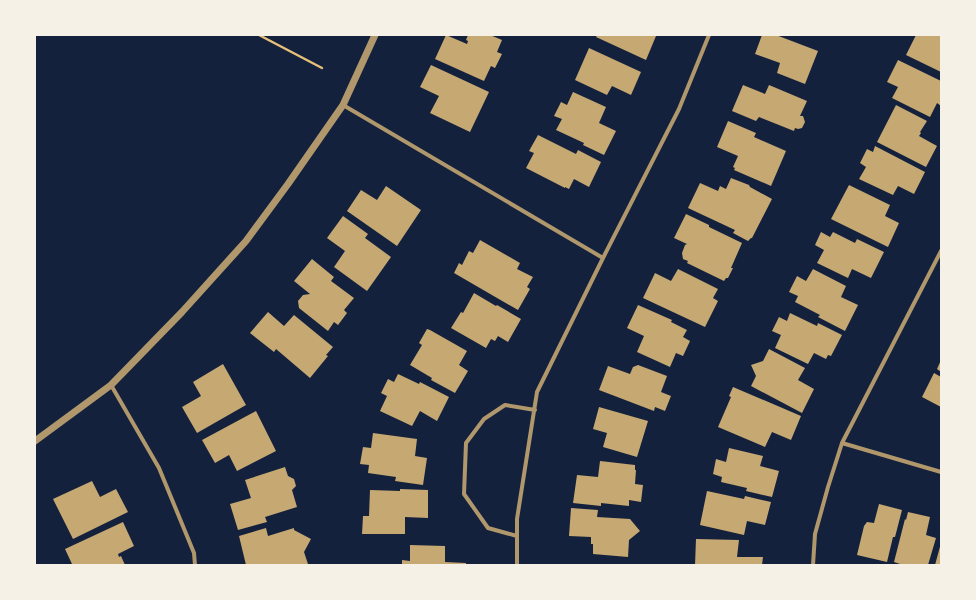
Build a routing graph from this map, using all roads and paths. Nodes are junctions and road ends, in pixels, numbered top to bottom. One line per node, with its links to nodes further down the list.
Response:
1 (259, 35): 4 (path)
2 (375, 35): 5 (street)
3 (709, 35): 7 (street)
4 (322, 68)
5 (343, 105): 7 (street); 8 (street)
6 (941, 251): 11 (street)
7 (603, 258): 9 (street)
8 (111, 385): 10 (street); 14 (street)
9 (534, 410): 13 (street); 13 (street)
10 (35, 442)
11 (842, 444): 12 (street); 16 (street)
12 (941, 472)
13 (517, 536): 15 (street)
14 (195, 565)
15 (517, 565)
16 (813, 565)

